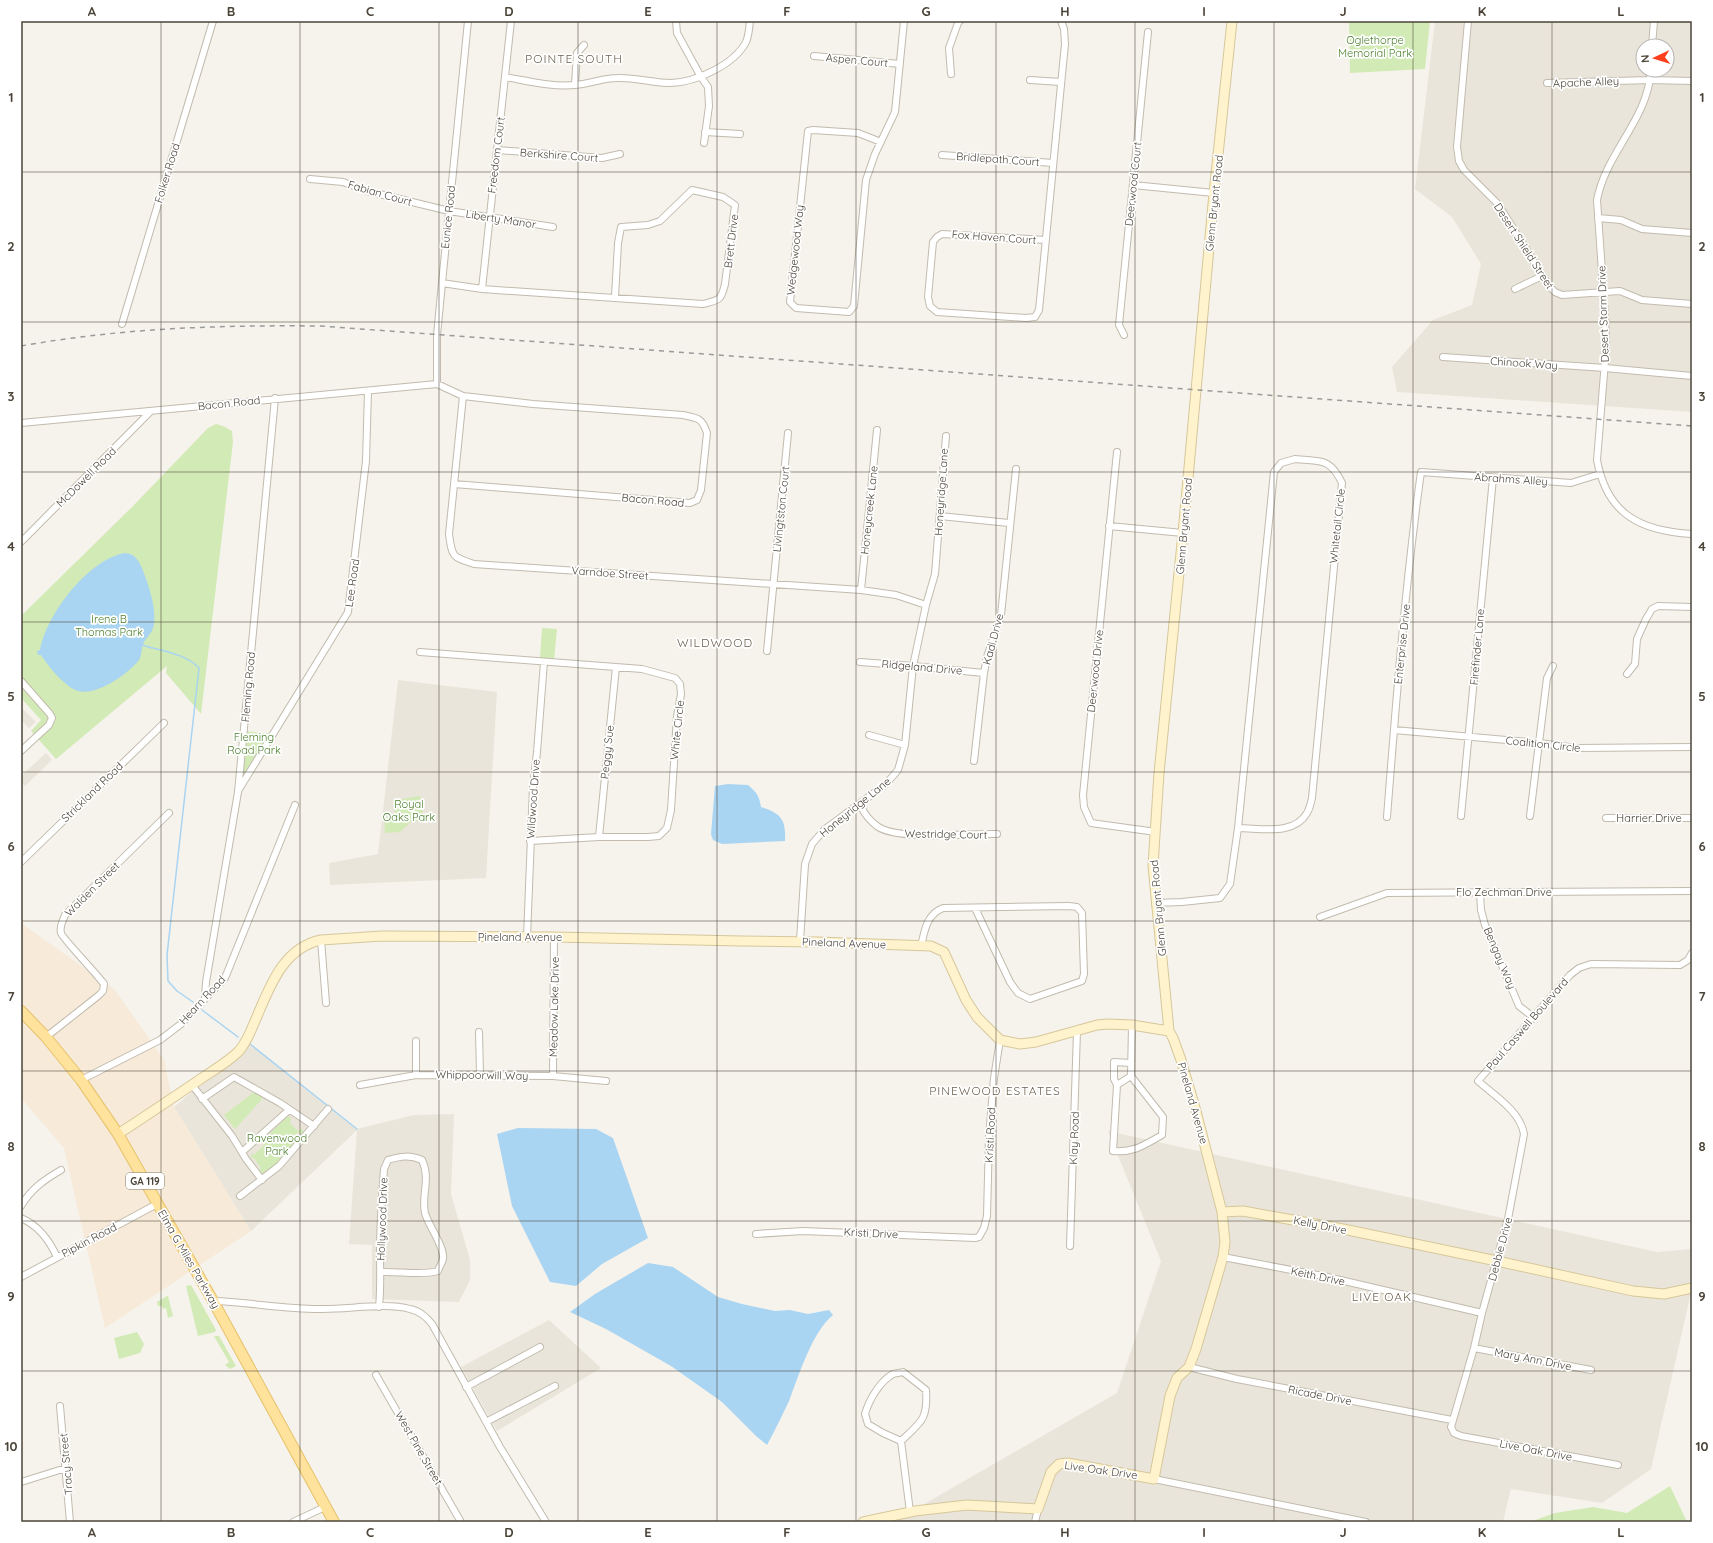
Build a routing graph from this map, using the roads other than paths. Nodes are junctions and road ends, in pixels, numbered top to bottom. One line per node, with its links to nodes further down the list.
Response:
1 (213, 21): 50 (street, Folker Road)
2 (468, 21): 37 (street, Eunice Road)
3 (511, 21): 18 (street, Freedom Court)
4 (676, 21): 19 (street)
5 (750, 21): 19 (street)
6 (904, 21): 16 (street, Wedgewood Way)
7 (960, 21): 17 (street)
8 (1061, 21): 23 (street, Fox Haven Court)
9 (1232, 21): 36 (street, Glenn Bryant Road)
10 (1468, 21): 43 (street, Desert Shield Street)
11 (1654, 21): 13 (street)
12 (1148, 32): 35 (street, Deerwood Court)
13 (1653, 38)
14 (584, 45): 25 (street)
15 (814, 56): 16 (street, Aspen Court)
16 (900, 64): 28 (street, Wedgewood Way)
17 (951, 74)
18 (505, 77): 25 (street); 30 (street, Freedom Court)
19 (701, 77): 25 (street); 26 (street)
20 (1030, 80): 23 (street)
21 (1650, 80): 22 (street, Apache Alley); 24 (street, Apache Alley); 39 (street, Desert Storm Drive)
22 (1692, 81)
23 (1061, 82): 33 (street, Fox Haven Court)
24 (1546, 83)
25 (575, 85)
26 (705, 132): 27 (street); 29 (street)
27 (740, 134)
28 (881, 142): 28 (street, Wedgewood Way)
29 (704, 143)
30 (497, 150): 31 (street, Berkshire Court); 38 (street, Freedom Court)
31 (620, 154)
32 (942, 155): 33 (street, Bridlepath Court)
33 (1054, 163): 42 (street, Fox Haven Court)
34 (310, 179): 37 (street, Fabian Court)
35 (1133, 185): 36 (street); 51 (street, Deerwood Court)
36 (1214, 193): 73 (street, Glenn Bryant Road)
37 (449, 212): 38 (street, Liberty Manor); 44 (street, Eunice Road)
38 (489, 218): 40 (street, Liberty Manor); 45 (street, Freedom Court)
39 (1598, 218): 41 (street); 47 (street, Desert Storm Drive)
40 (553, 227)
41 (1692, 233)
42 (1046, 240): 42 (street, Fox Haven Court)
43 (1542, 276): 46 (street); 47 (street, Desert Shield Street)
44 (442, 283): 45 (street, Brett Drive); 55 (street, Eunice Road)
45 (482, 289): 48 (street, Brett Drive)
46 (1515, 289)
47 (1603, 292): 49 (street, Desert Shield Street); 53 (street, Desert Storm Drive)
48 (615, 297): 48 (street, Brett Drive)
49 (1692, 304)
50 (122, 324)
51 (1124, 335)
52 (1443, 358): 53 (street, Chinook Way)
53 (1605, 368): 54 (street, Chinook Way); 67 (street, Desert Storm Drive)
54 (1692, 376)
55 (437, 384): 56 (street, Bacon Road); 57 (street)
56 (368, 391): 58 (street, Bacon Road); 101 (street, Lee Road)
57 (463, 396): 69 (street, Varndoe Street); 69 (street, Bacon Road)
58 (275, 398): 59 (street, Bacon Road); 101 (street, Fleming Road)
59 (150, 412): 60 (street, Bacon Road); 75 (street, McDowell Road)
60 (21, 423)
61 (877, 430): 77 (street, Honeycreek Lane)
62 (788, 433): 76 (street, Livingtston Court)
63 (946, 436): 70 (street, Honeyridge Lane)
64 (1117, 452): 72 (street, Deerwood Drive)
65 (1016, 469): 71 (street, Kadi Drive)
66 (1421, 472): 68 (street, Abrahms Alley); 91 (street, Enterprise Drive)
67 (1600, 474): 68 (street, Abrahms Alley); 74 (street, Desert Storm Drive)
68 (1493, 478): 93 (street, Firefinder Lane)
69 (454, 484): 76 (street, Varndoe Street)
70 (940, 516): 71 (street); 78 (street, Honeyridge Lane)
71 (1009, 523): 87 (street, Kadi Drive)
72 (1109, 526): 73 (street); 111 (street, Deerwood Drive)
73 (1183, 533): 111 (street, Glenn Bryant Road)
74 (1692, 534)
75 (21, 542)
76 (774, 584): 77 (street, Varndoe Street); 80 (street, Livingtston Court)
77 (861, 590): 78 (street, Varndoe Street)
78 (926, 605): 84 (street, Honeyridge Lane)
79 (1692, 607): 88 (street)
80 (767, 651)
81 (420, 652): 82 (street, White Circle)
82 (544, 662): 86 (street, White Circle); 114 (street, Wildwood Drive)
83 (860, 662): 84 (street, Ridgeland Drive)
84 (913, 666): 87 (street, Ridgeland Drive); 96 (street, Honeyridge Lane)
85 (1553, 666): 95 (street)
86 (616, 667): 113 (street, Peggy Sue); 113 (street, White Circle)
87 (984, 673): 100 (street, Kadi Drive)
88 (1627, 674)
89 (21, 681): 97 (street)
90 (164, 723): 115 (street, Strickland Road)
91 (1394, 730): 93 (street, Coalition Circle); 107 (street, Enterprise Drive)
92 (869, 734): 96 (street)
93 (1468, 736): 95 (street, Coalition Circle); 105 (street, Firefinder Lane)
94 (21, 740): 97 (street)
95 (1540, 743): 98 (street, Coalition Circle); 106 (street)
96 (905, 745): 103 (street, Honeyridge Lane)
97 (27, 746): 99 (street)
98 (1692, 746)
99 (21, 751)
100 (974, 761)
101 (238, 792): 127 (street, Fleming Road)
102 (295, 805): 127 (street, Hearn Road)
103 (860, 805): 112 (street, Westridge Court); 124 (street, Honeyridge Lane)
104 (169, 813): 135 (street, Walden Street)
105 (1461, 816)
106 (1530, 816)
107 (1387, 817)
108 (1606, 818): 109 (street, Harrier Drive)
109 (1692, 818)
110 (1238, 828): 110 (street, Whitetail Circle); 118 (street, Whitetail Circle)
111 (1156, 832): 118 (street, Glenn Bryant Road)
112 (997, 834)
113 (599, 837): 114 (street, White Circle)
114 (530, 841): 121 (street, Wildwood Drive)
115 (21, 862)
116 (1692, 891): 117 (street, Flo Zechman Drive)
117 (1480, 892): 120 (street, Flo Zechman Drive); 130 (street, Bengay Way)
118 (1155, 903): 133 (street, Glenn Bryant Road)
119 (975, 908): 119 (street); 125 (street)
120 (1320, 917)
121 (527, 937): 122 (street, Pineland Avenue); 123 (street, Pineland Avenue)
122 (554, 937): 124 (street, Pineland Avenue); 141 (street, Meadow Lake Drive)
123 (321, 940): 128 (street); 146 (street, Pineland Avenue)
124 (800, 941): 125 (street, Pineland Avenue)
125 (921, 946): 136 (street, Pineland Avenue)
126 (1692, 952): 130 (street, Paul Caswell Boulevard)
127 (205, 997): 143 (street, Hearn Road)
128 (326, 1003)
129 (21, 1011): 135 (main road, Elma G Miles Parkway / GA 119)
130 (1533, 1017): 145 (street, Paul Caswell Boulevard)
131 (1132, 1025): 132 (street); 133 (street); 138 (street)
132 (1077, 1031): 136 (street); 164 (street, Klay Road)
133 (1169, 1031): 160 (street, Pineland Avenue)
134 (479, 1032): 140 (street)
135 (46, 1037): 143 (main road, Elma G Miles Parkway / GA 119)
136 (1000, 1040): 162 (street, Kristi Road)
137 (416, 1041): 139 (street)
138 (1131, 1063): 142 (street); 148 (street)
139 (416, 1075): 140 (street, Whippoorwill Way); 147 (street, Whippoorwill Way)
140 (480, 1075): 141 (street, Whippoorwill Way)
141 (553, 1076): 144 (street, Whippoorwill Way)
142 (1131, 1076): 148 (street); 148 (street)
143 (81, 1080): 153 (main road, Elma G Miles Parkway / GA 119)
144 (606, 1081)
145 (1478, 1081): 167 (street, Debbie Drive)
146 (192, 1085): 149 (street); 153 (street, Pineland Avenue)
147 (360, 1085)
148 (1117, 1085)
149 (202, 1099): 151 (street); 154 (street)
150 (328, 1109): 152 (street)
151 (289, 1110): 152 (street); 154 (street)
152 (314, 1126): 156 (street)
153 (118, 1134): 158 (main road, Elma G Miles Parkway / GA 119)
154 (242, 1152): 156 (street)
155 (61, 1170): 159 (street)
156 (262, 1180): 157 (street)
157 (240, 1196)
158 (157, 1204): 165 (street, Pipkin Road); 171 (main road, Elma G Miles Parkway / GA 119)
159 (21, 1206)
160 (1222, 1212): 166 (street); 167 (street, Kelly Drive)
161 (21, 1218): 165 (street)
162 (983, 1231): 163 (street, Kristi Drive)
163 (756, 1234)
164 (1070, 1246)
165 (57, 1256): 169 (street, Pipkin Road)
166 (1223, 1257): 173 (street, Keith Drive); 176 (street)
167 (1497, 1261): 170 (street, Kelly Drive); 173 (street, Debbie Drive)
168 (381, 1272): 168 (street, Hollywood Drive); 172 (street, Hollywood Drive)
169 (21, 1277)
170 (1692, 1288)
171 (213, 1301): 172 (street); 190 (main road, Elma G Miles Parkway / GA 119)
172 (380, 1307): 180 (street)
173 (1482, 1313): 175 (street, Debbie Drive)
174 (540, 1347): 180 (street)
175 (1474, 1348): 177 (street, Mary Ann Drive); 182 (street, Debbie Drive)
176 (1189, 1367): 182 (street, Ricade Drive); 188 (street)
177 (1591, 1370)
178 (376, 1375): 196 (street, West Pine Street)
179 (555, 1386): 183 (street)
180 (466, 1387): 183 (street)
181 (60, 1406): 187 (street, Tracy Street)
182 (1452, 1420): 184 (street, Debbie Drive)
183 (486, 1422): 197 (street)
184 (1454, 1433): 186 (street, Live Oak Drive)
185 (901, 1441): 185 (street); 192 (street)
186 (1618, 1465)
187 (66, 1468): 189 (street); 193 (street, Tracy Street)
188 (1154, 1479): 191 (street, Live Oak Drive); 200 (street, Live Oak Drive)
189 (21, 1482)
190 (324, 1506): 194 (street); 195 (main road, Elma G Miles Parkway / GA 119)
191 (1038, 1509): 192 (street); 199 (street)
192 (910, 1512): 198 (street)
193 (70, 1522)
194 (293, 1522)
195 (334, 1522)
196 (461, 1522)
197 (546, 1522)
198 (863, 1522)
199 (1035, 1522)
200 (1366, 1522)

